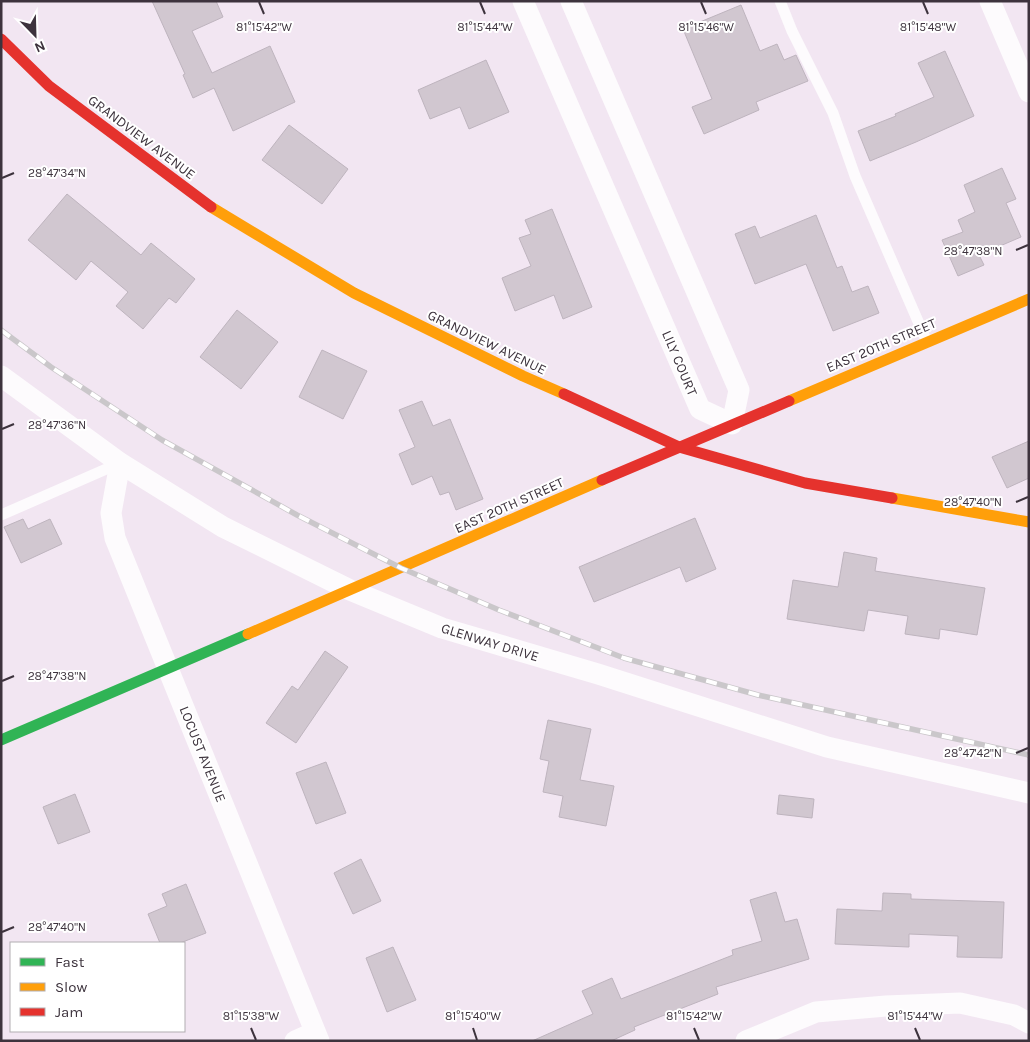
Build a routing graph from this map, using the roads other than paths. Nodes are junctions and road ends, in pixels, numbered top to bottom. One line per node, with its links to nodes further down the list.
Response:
1 (523, 1): 10 (street, LILY COURT)
2 (570, 1): 10 (street)
3 (780, 1): 8 (lane)
4 (990, 1): 6 (street)
5 (1, 40): 11 (street, GRANDVIEW AVENUE)
6 (1029, 92)
7 (1029, 299): 8 (street, EAST 20TH STREET)
8 (927, 342): 10 (street, EAST 20TH STREET)
9 (1, 376): 12 (street, GLENWAY DRIVE)
10 (732, 424): 11 (street, EAST 20TH STREET)
11 (679, 447): 14 (street, GRANDVIEW AVENUE); 15 (street, EAST 20TH STREET)
12 (120, 463): 13 (lane); 15 (street, GLENWAY DRIVE); 16 (street, LOCUST AVENUE)
13 (1, 515)
14 (1029, 522)
15 (350, 590): 16 (street, EAST 20TH STREET); 18 (street, GLENWAY DRIVE)
16 (168, 668): 17 (street, EAST 20TH STREET); 20 (street, LOCUST AVENUE)
17 (1, 740)
18 (1029, 793)
19 (1029, 1023): 22 (street)
20 (317, 1036): 21 (street)
21 (295, 1041)
22 (746, 1041)

